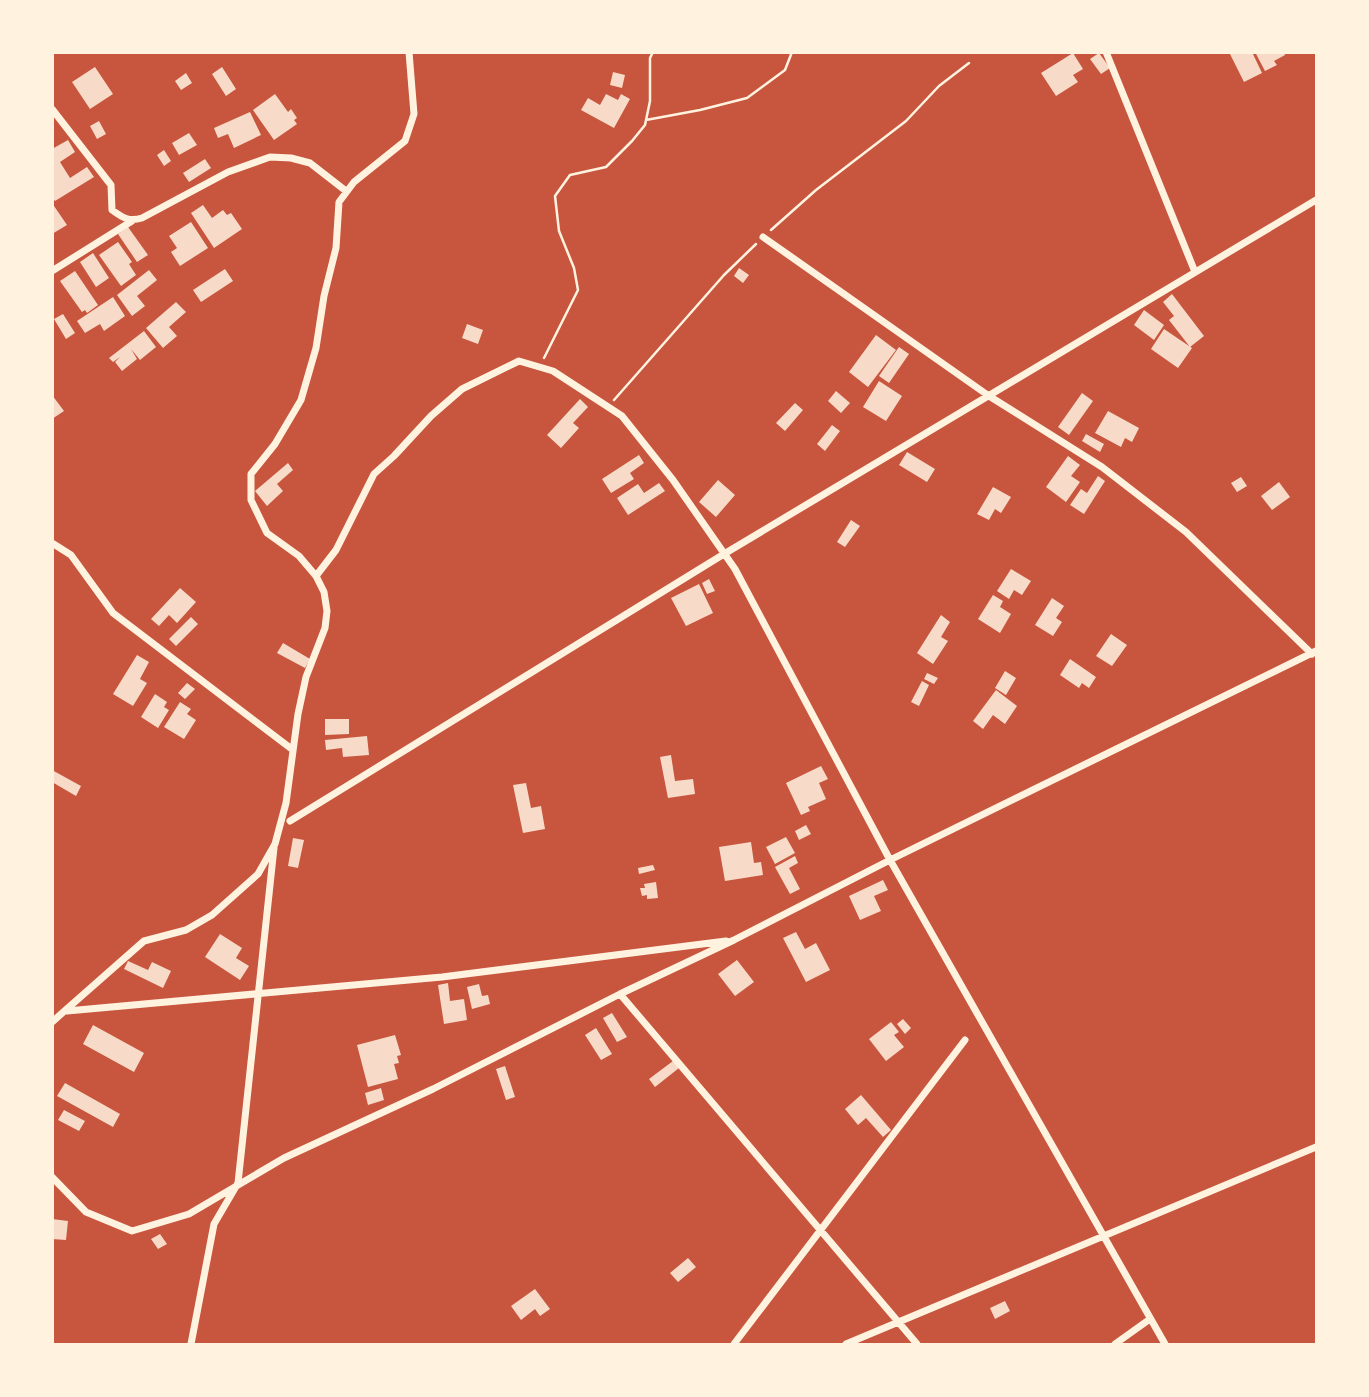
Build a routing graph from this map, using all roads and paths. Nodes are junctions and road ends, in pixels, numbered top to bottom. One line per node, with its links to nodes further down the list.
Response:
1 (409, 52): 8 (street)
2 (653, 52): 7 (path)
3 (792, 52): 7 (path)
4 (1106, 52): 13 (street)
5 (969, 63): 11 (path)
6 (52, 109): 10 (street)
7 (646, 120): 14 (path)
8 (346, 191): 10 (street); 19 (street)
9 (1317, 200): 13 (street)
10 (133, 220): 12 (street)
11 (763, 237): 15 (street); 16 (path)
12 (52, 271)
13 (1195, 272): 15 (street)
14 (539, 367): 16 (street); 19 (street)
15 (989, 396): 18 (street); 20 (street)
16 (608, 407): 18 (street)
17 (52, 543): 21 (street)
18 (724, 554): 22 (street); 24 (street)
19 (316, 576): 21 (street)
20 (1314, 652): 24 (street)
21 (293, 750): 23 (street)
22 (290, 821)
23 (275, 844): 27 (street); 28 (street)
24 (890, 860): 25 (street); 35 (street)
25 (734, 940): 26 (street); 27 (street)
26 (620, 994): 33 (street); 34 (street)
27 (258, 995): 28 (street); 33 (street)
28 (67, 1011): 29 (street)
29 (52, 1022)
30 (965, 1040): 34 (street)
31 (1317, 1147): 35 (street)
32 (52, 1177): 33 (street)
33 (238, 1183): 38 (street)
34 (822, 1230): 37 (street); 39 (street)
35 (1102, 1236): 36 (street); 37 (street)
36 (1150, 1319): 42 (street); 43 (street)
37 (899, 1321): 40 (street); 41 (street)
38 (191, 1345)
39 (734, 1345)
40 (846, 1345)
41 (917, 1345)
42 (1115, 1345)
43 (1165, 1345)

